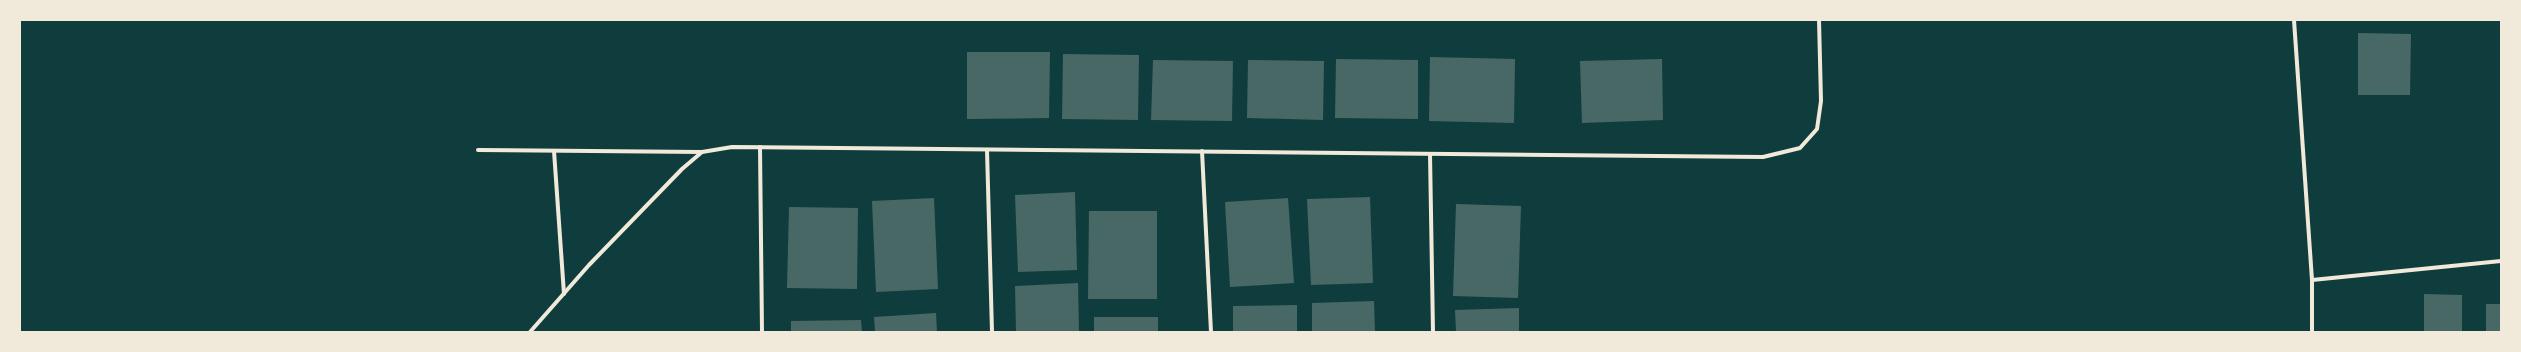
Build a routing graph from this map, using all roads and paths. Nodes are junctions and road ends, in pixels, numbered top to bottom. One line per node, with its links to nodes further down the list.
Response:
1 (1819, 20): 9 (street)
2 (2294, 20): 11 (street)
3 (760, 147): 5 (street); 8 (street); 14 (street)
4 (478, 150): 6 (street)
5 (987, 150): 7 (street); 15 (street)
6 (554, 151): 8 (street); 12 (street)
7 (1202, 151): 9 (street); 16 (street)
8 (702, 152): 12 (street)
9 (1430, 154): 17 (street)
10 (2501, 261): 11 (street)
11 (2312, 280): 18 (street)
12 (564, 294): 13 (street)
13 (530, 332)
14 (762, 332)
15 (992, 332)
16 (1211, 332)
17 (1433, 332)
18 (2312, 332)

